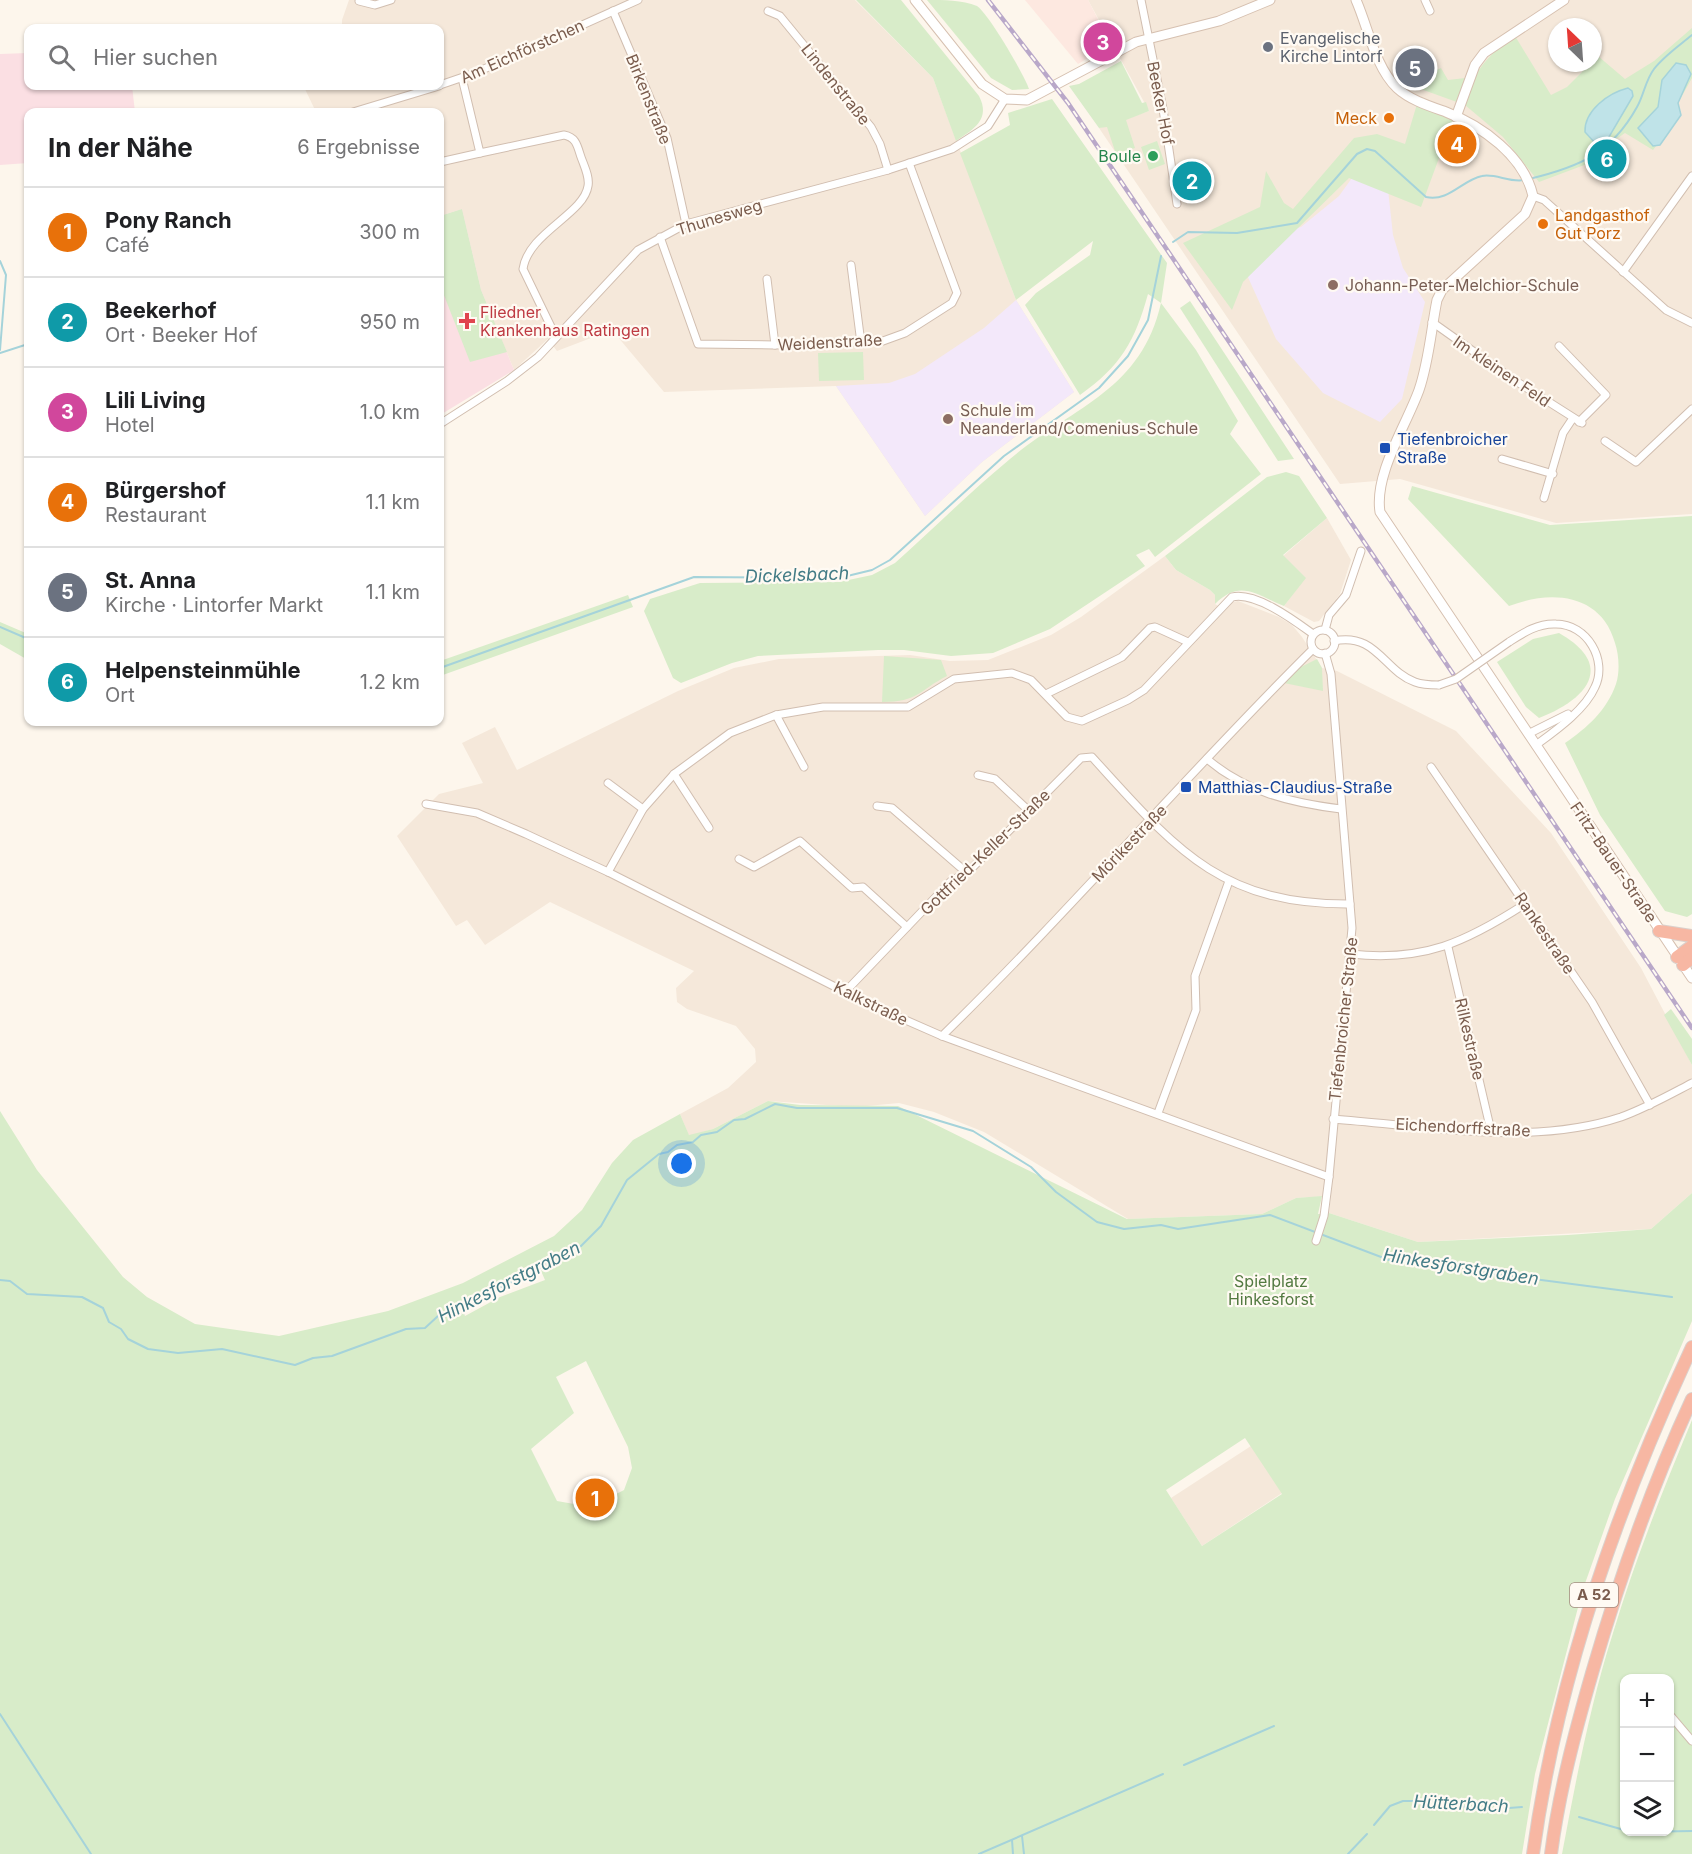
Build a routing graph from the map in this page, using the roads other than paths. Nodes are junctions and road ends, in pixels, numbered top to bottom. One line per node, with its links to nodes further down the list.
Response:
1 (391, 0): 9 (street)
2 (638, 0): 10 (street, Am Eichförstchen)
3 (915, 0): 17 (main road)
4 (1141, 0): 13 (street, Beeker Hof)
5 (1270, 0): 13 (main road)
6 (1356, 0): 19 (main road)
7 (1425, 0): 12 (street)
8 (1564, 0): 19 (main road)
9 (359, 1)
10 (613, 11): 14 (street, Am Eichförstchen); 27 (street, Birkenstraße)
11 (768, 11): 23 (street, Lindenstraße)
12 (1430, 11)
13 (1150, 38): 17 (main road); 26 (street, Beeker Hof)
14 (462, 78): 15 (street, Am Eichförstchen); 20 (street)
15 (444, 83)
16 (423, 90): 18 (street, Am Eichförstchen)
17 (1005, 99): 22 (street, Thunesweg)
18 (366, 108)
19 (1456, 117): 25 (main road)
20 (480, 153): 21 (street); 34 (street)
21 (444, 161)
22 (909, 163): 23 (street, Thunesweg); 35 (street, Weidenstraße)
23 (888, 170): 27 (street, Thunesweg)
24 (1692, 176): 30 (street)
25 (1532, 191): 30 (street); 32 (main road)
26 (1177, 204)
27 (686, 224): 28 (street, Thunesweg)
28 (660, 237): 34 (street, Thunesweg); 36 (street, Weidenstraße)
29 (851, 265): 35 (street)
30 (1623, 272): 33 (street)
31 (767, 279): 36 (street)
32 (1432, 322): 40 (street, Im kleinen Feld); 55 (main road)
33 (1692, 323)
34 (555, 335): 39 (street, Thunesweg)
35 (861, 343): 36 (street, Weidenstraße)
36 (775, 345)
37 (1559, 346): 40 (street)
38 (1692, 409): 41 (street)
39 (444, 421)
40 (1578, 421): 43 (street)
41 (1605, 441)
42 (1502, 459): 43 (street)
43 (1553, 474): 44 (street)
44 (1544, 498)
45 (1361, 551): 46 (street)
46 (1325, 630): 47 (street); 48 (street)
47 (1313, 634): 49 (street); 50 (street)
48 (1334, 641): 51 (street); 53 (street, bridge)
49 (1188, 642): 52 (street); 52 (street)
50 (1313, 649): 51 (street); 57 (street, Mörikestraße)
51 (1325, 653): 66 (street, Tiefenbroicher Straße)
52 (1046, 694): 54 (street)
53 (1576, 710): 55 (street); 56 (street)
54 (776, 715): 58 (street); 60 (street)
55 (1528, 734): 56 (main road)
56 (1536, 745): 77 (main road, Fritz-Bauer-Straße)
57 (1207, 759): 66 (street); 68 (street, Mörikestraße)
58 (804, 767)
59 (1431, 767): 75 (street, Rankestraße)
60 (674, 774): 65 (street); 69 (street)
61 (978, 775): 67 (street)
62 (608, 783): 65 (street)
63 (426, 804): 71 (street, Kalkstraße)
64 (877, 806): 72 (street)
65 (643, 809): 71 (street)
66 (1341, 809): 74 (street, Tiefenbroicher Straße)
67 (1029, 811): 68 (street, Gottfried-Keller-Straße); 72 (street, Gottfried-Keller-Straße)
68 (1150, 821): 73 (street); 85 (street, Mörikestraße)
69 (709, 828)
70 (739, 859): 76 (street)
71 (608, 872): 84 (street, Kalkstraße)
72 (968, 873): 76 (street, Gottfried-Keller-Straße)
73 (1229, 881): 74 (street); 88 (street)
74 (1350, 903): 81 (street, Tiefenbroicher Straße)
75 (1525, 904): 80 (street); 87 (street, Rankestraße)
76 (907, 927): 84 (street, Gottfried-Keller-Straße)
77 (1659, 931): 78 (highway); 82 (main road, Fritz-Bauer-Straße)
78 (1692, 936)
79 (1692, 946): 82 (highway)
80 (1448, 947): 81 (street); 90 (street, Rilkestraße)
81 (1351, 954): 89 (street, Tiefenbroicher Straße)
82 (1684, 960): 83 (main road, Fritz-Bauer-Straße)
83 (1692, 978)
84 (846, 991): 85 (street, Kalkstraße)
85 (942, 1036): 88 (street, Kalkstraße)
86 (1692, 1083): 87 (street, Eichendorffstraße)
87 (1650, 1105): 90 (street, Eichendorffstraße)
88 (1158, 1113): 91 (street, Kalkstraße)
89 (1333, 1119): 90 (street, Eichendorffstraße); 91 (street, Tiefenbroicher Straße)
90 (1491, 1131)
91 (1329, 1177): 92 (street, Tiefenbroicher Straße)
92 (1316, 1240)
93 (1692, 1347): 97 (highway, A 52)
94 (1692, 1400): 98 (highway, A 52)
95 (1674, 1720): 96 (street)
96 (1692, 1741)
97 (1533, 1854)
98 (1551, 1854)

